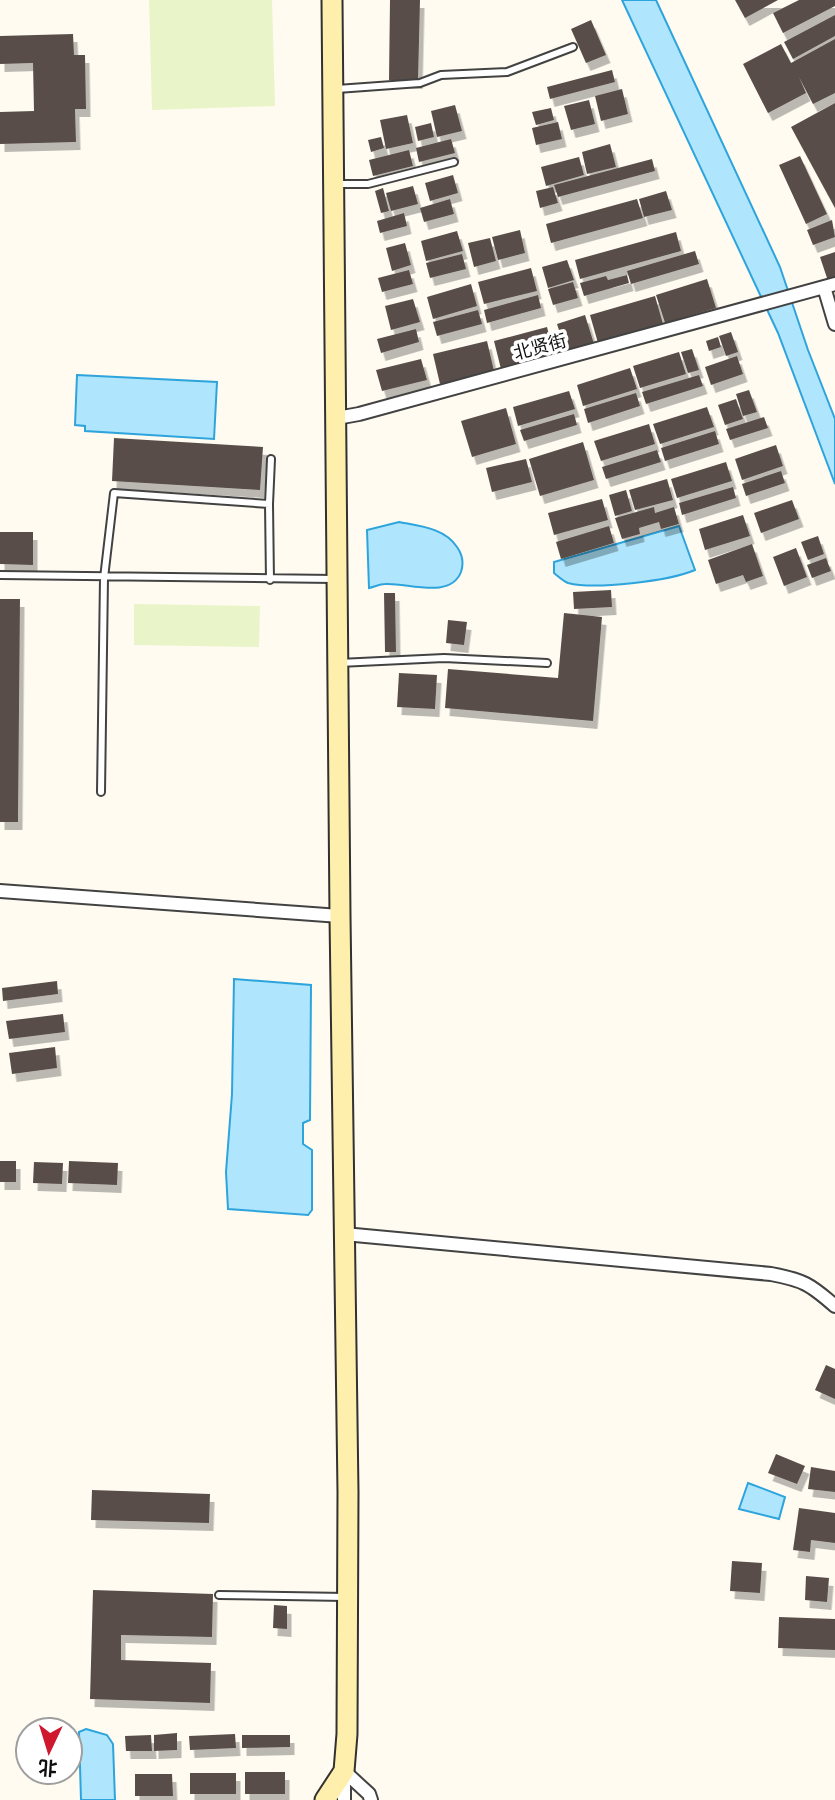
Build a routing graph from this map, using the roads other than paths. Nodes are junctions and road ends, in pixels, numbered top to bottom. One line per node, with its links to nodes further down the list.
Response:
1 (332, 0): 3 (main road)
2 (573, 47): 3 (lane)
3 (333, 89): 5 (main road)
4 (454, 162): 5 (lane)
5 (335, 184): 8 (main road)
6 (829, 285): 7 (street); 8 (street, 北贤街)
7 (835, 324)
8 (337, 418): 13 (main road)
9 (271, 459): 10 (lane)
10 (269, 504): 12 (lane); 14 (lane)
11 (0, 575): 12 (lane)
12 (104, 578): 14 (lane); 17 (lane)
13 (338, 579): 14 (lane); 15 (main road)
14 (270, 580)
15 (338, 663): 16 (lane); 19 (main road)
16 (547, 663)
17 (101, 792)
18 (0, 891): 19 (street)
19 (340, 916): 20 (main road)
20 (344, 1234): 21 (street); 23 (main road)
21 (835, 1306)
22 (219, 1595): 23 (lane)
23 (347, 1597): 24 (main road)
24 (344, 1771): 25 (main road); 26 (street); 27 (street)
25 (325, 1800)
26 (344, 1800)
27 (371, 1800)

